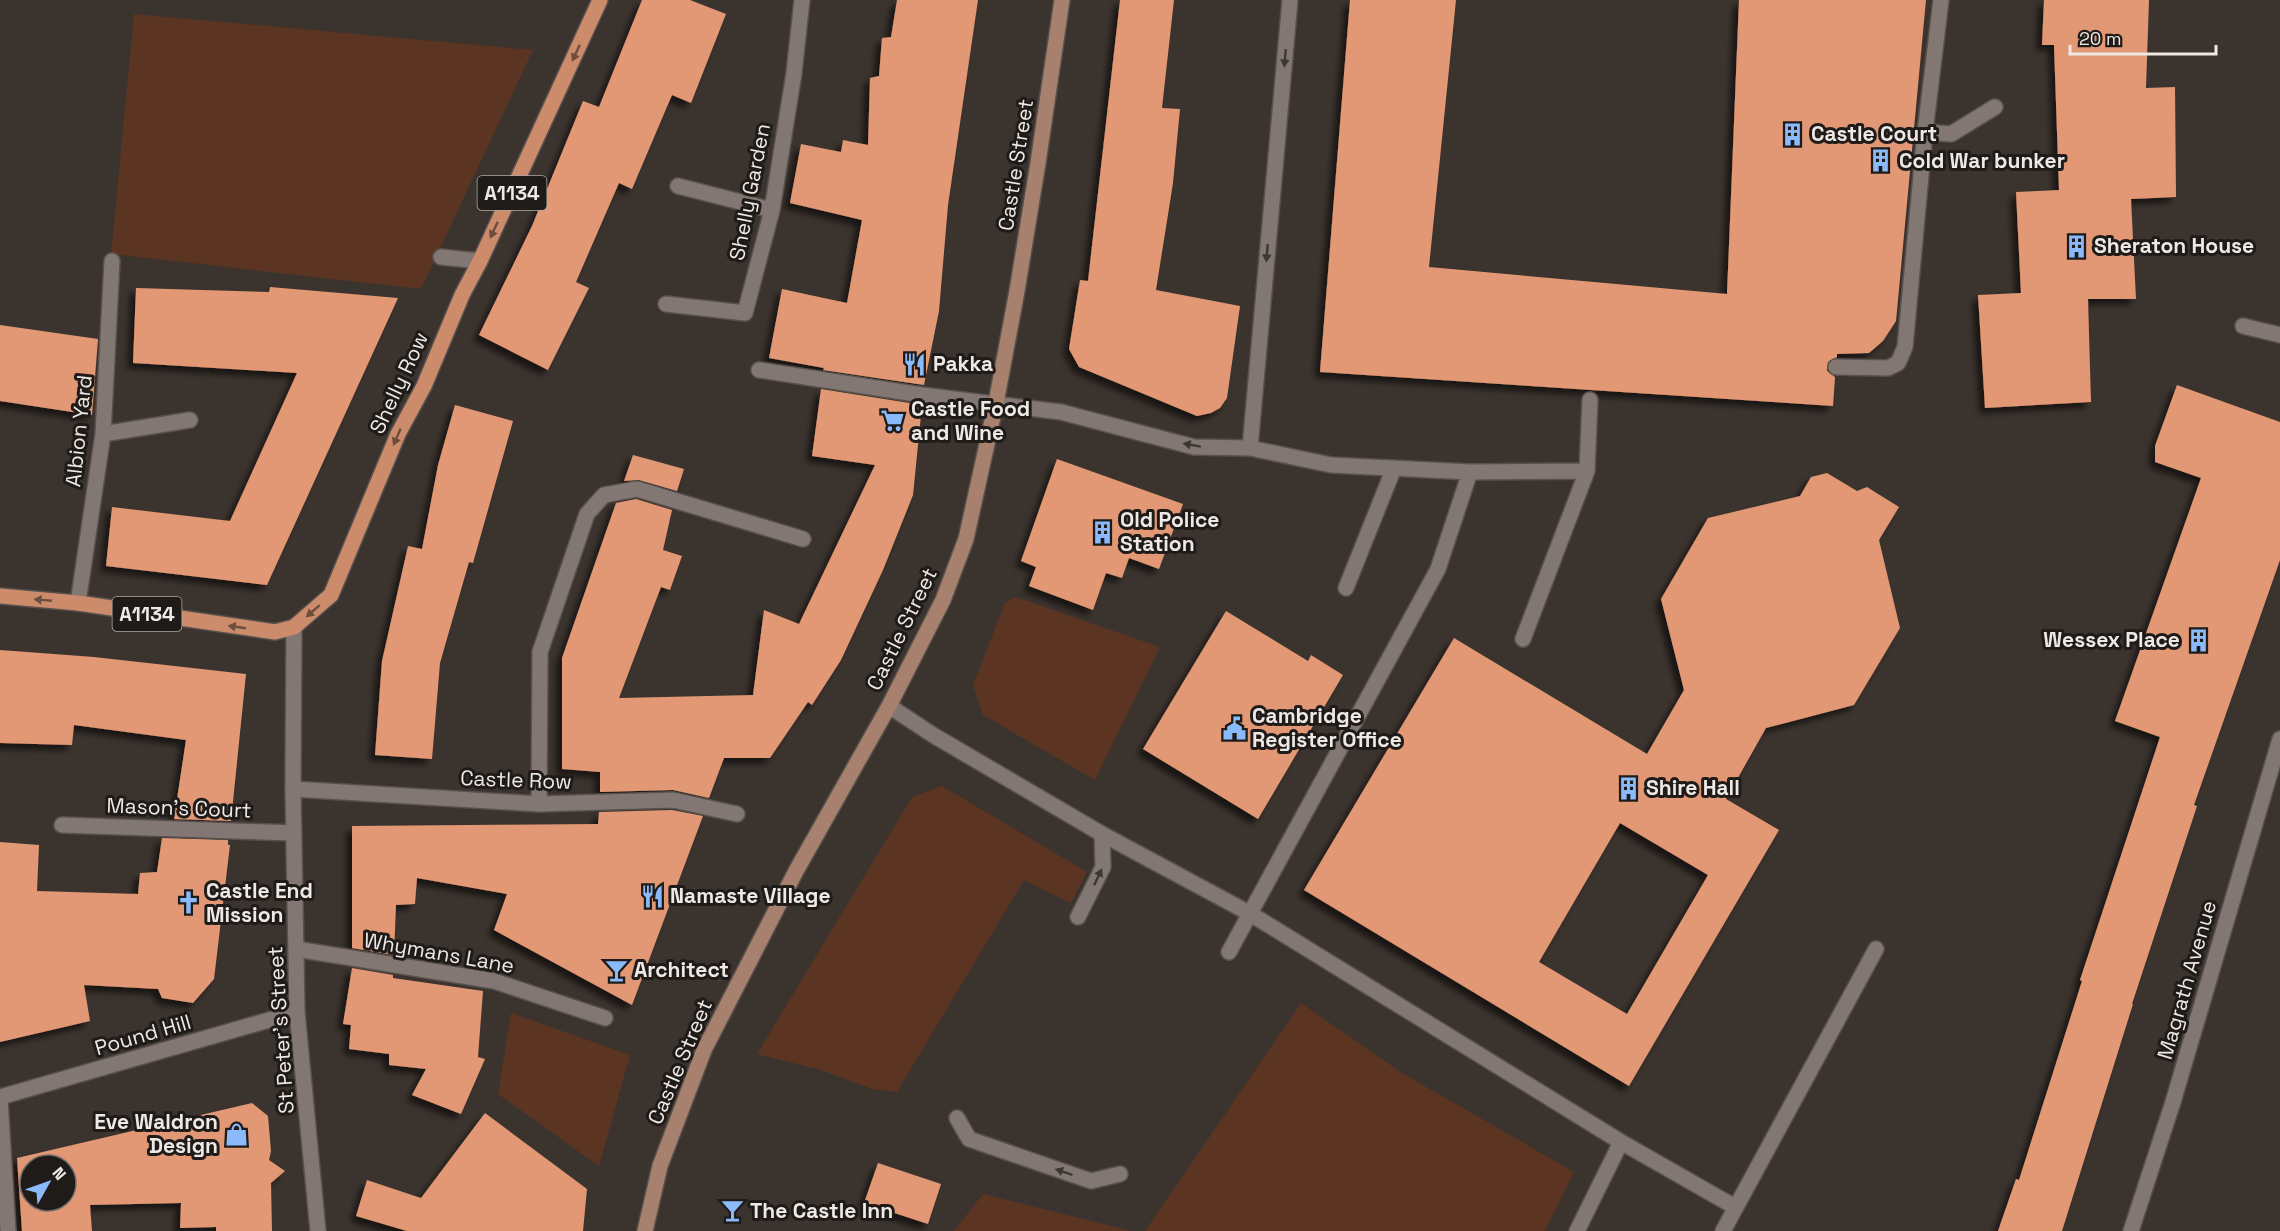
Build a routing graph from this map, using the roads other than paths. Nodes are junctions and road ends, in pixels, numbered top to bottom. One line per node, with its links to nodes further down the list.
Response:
1 (600, 0): 12 (main road, Shelly Row / A1134, one-way to 12)
2 (802, 0): 9 (street, Shelly Garden)
3 (1062, 0): 19 (street, Castle Street)
4 (1290, 0): 22 (street, one-way to 22)
5 (1941, 0): 7 (street)
6 (1995, 107): 7 (street)
7 (1925, 132): 16 (street)
8 (678, 186): 9 (street)
9 (772, 210): 13 (street, Shelly Garden)
10 (441, 257): 12 (street)
11 (112, 261): 21 (street, Albion Yard)
12 (480, 261): 30 (main road, Shelly Row / A1134, one-way to 30)
13 (666, 304)
14 (2243, 326): 15 (street)
15 (2280, 335)
16 (1836, 367)
17 (759, 370): 19 (street)
18 (1590, 400): 24 (street)
19 (996, 403): 22 (street, one-way to 19); 32 (street, Castle Street)
20 (190, 420): 21 (street)
21 (103, 434): 29 (street, Albion Yard)
22 (1250, 448): 23 (street)
23 (1394, 468): 25 (street); 27 (street)
24 (1587, 471): 25 (street); 31 (street)
25 (1470, 472): 40 (street)
26 (803, 539): 35 (street)
27 (1346, 588)
28 (0, 596): 29 (main road, A1134, one-way to 28)
29 (78, 603): 30 (main road, A1134, one-way to 29)
30 (294, 627): 34 (street)
31 (1523, 639)
32 (889, 706): 39 (street); 54 (street, Castle Street)
33 (2280, 739): 57 (street, Magrath Avenue)
34 (293, 789): 35 (street, Castle Row); 38 (street, St Peter's Street)
35 (539, 804): 36 (street, Castle Row)
36 (737, 814)
37 (62, 825): 38 (street, Mason's Court)
38 (294, 833): 42 (street, St Peter's Street)
39 (1102, 834): 40 (street); 41 (street, one-way to 39)
40 (1248, 913): 44 (street); 49 (street)
41 (1078, 917)
42 (296, 949): 45 (street, St Peter's Street); 46 (street, Whymans Lane)
43 (1876, 949): 51 (street)
44 (1229, 952)
45 (297, 1012): 47 (street, Pound Hill); 53 (street, St Peter's Street)
46 (605, 1018)
47 (0, 1098): 52 (street)
48 (957, 1118): 50 (street, one-way to 48)
49 (1621, 1142): 51 (street); 55 (street)
50 (1120, 1174)
51 (1735, 1207): 56 (street)
52 (8, 1231)
53 (318, 1231)
54 (645, 1231)
55 (1577, 1231)
56 (1723, 1231)
57 (2131, 1231)

